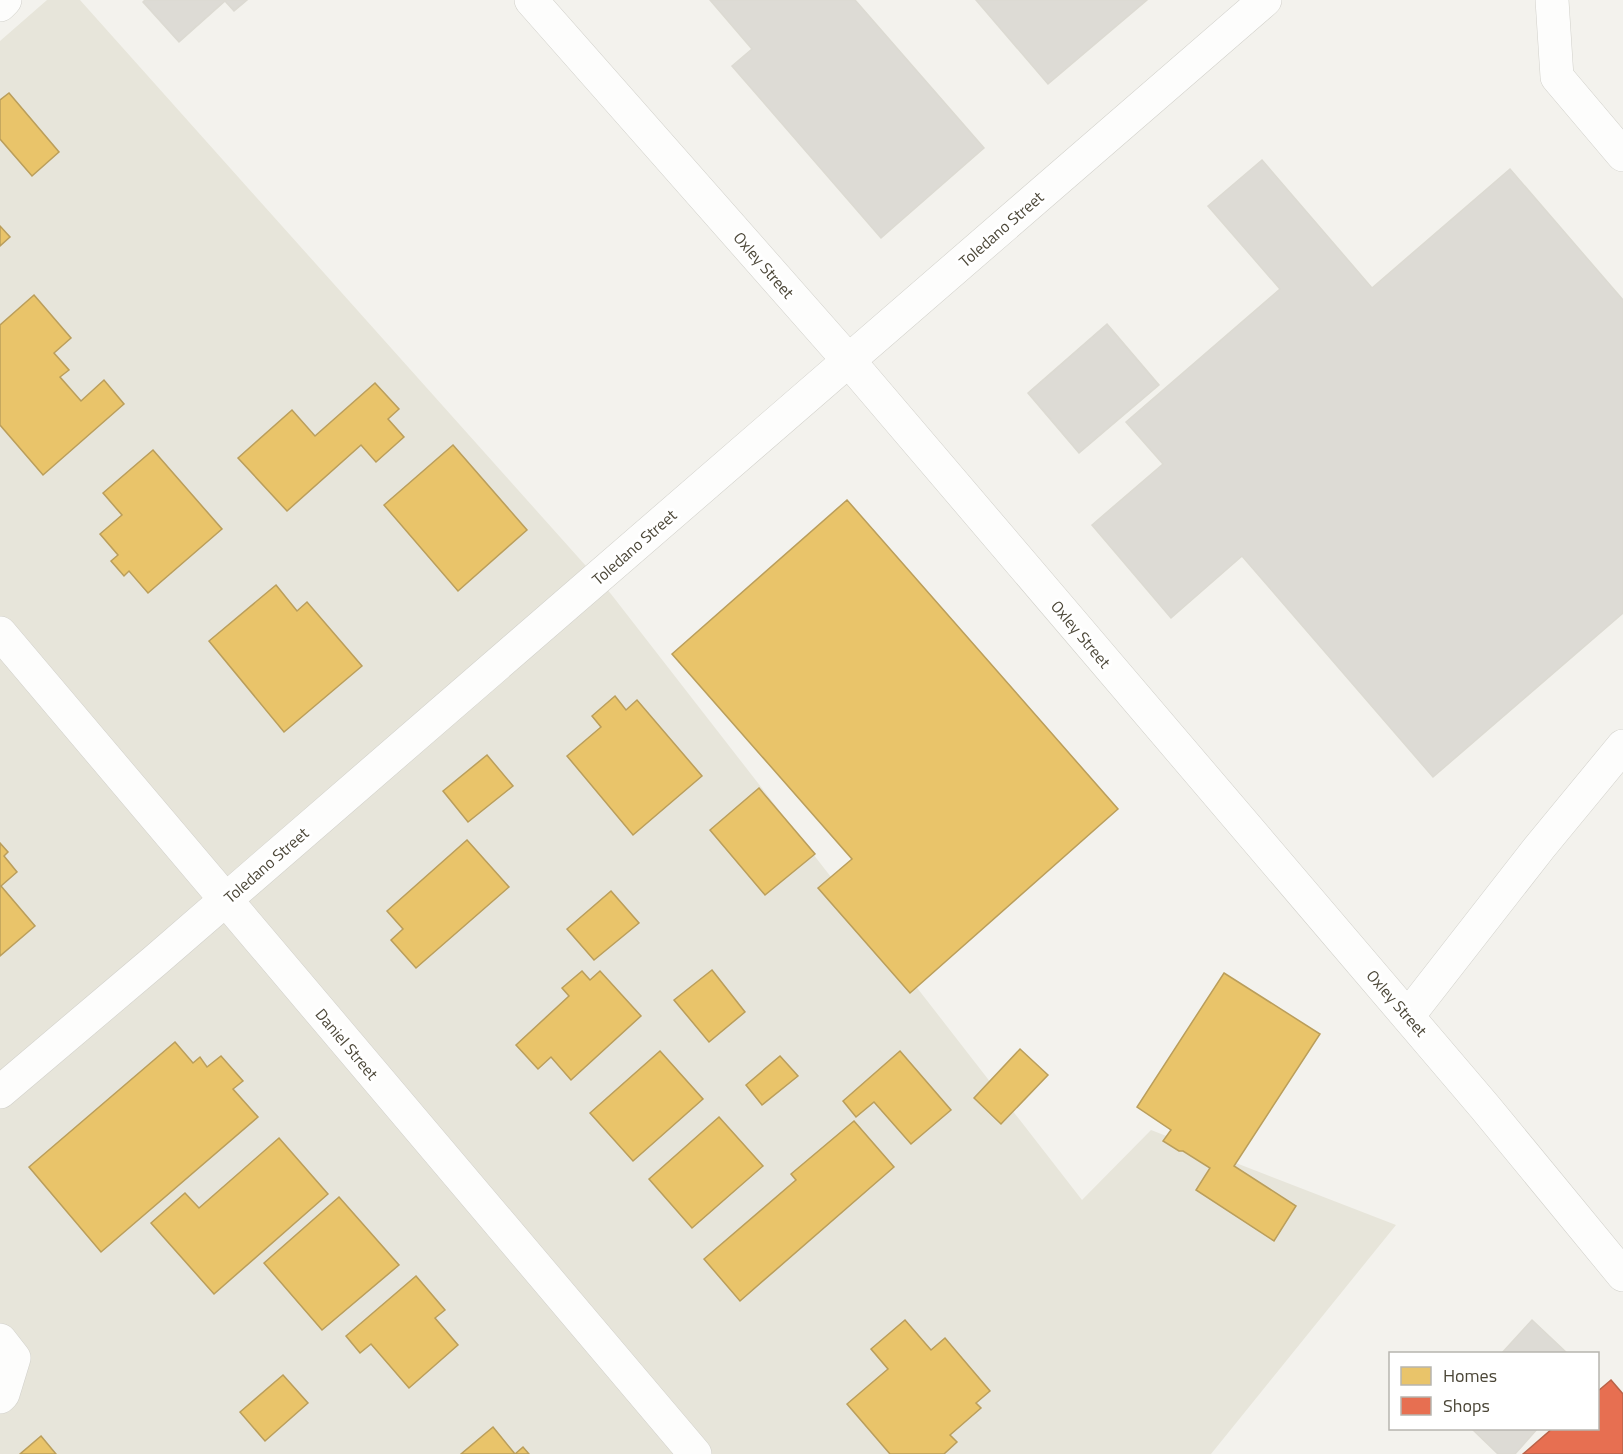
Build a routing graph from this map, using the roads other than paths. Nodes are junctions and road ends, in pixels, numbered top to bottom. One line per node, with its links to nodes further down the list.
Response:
1 (5, 0): 5 (street)
2 (531, 0): 7 (street, Oxley Street)
3 (1265, 0): 7 (street, Toledano Street)
4 (1552, 0): 6 (street)
5 (0, 5)
6 (1623, 155)
7 (849, 361): 10 (street, Toledano Street); 11 (street, Oxley Street)
8 (0, 633): 10 (street, Daniel Street)
9 (1623, 746): 11 (street)
10 (225, 899): 12 (street, Toledano Street); 16 (street, Daniel Street)
11 (1408, 1016): 13 (street, Oxley Street)
12 (0, 1092)
13 (1623, 1275)
14 (0, 1340): 15 (street)
15 (0, 1397)
16 (695, 1454)

